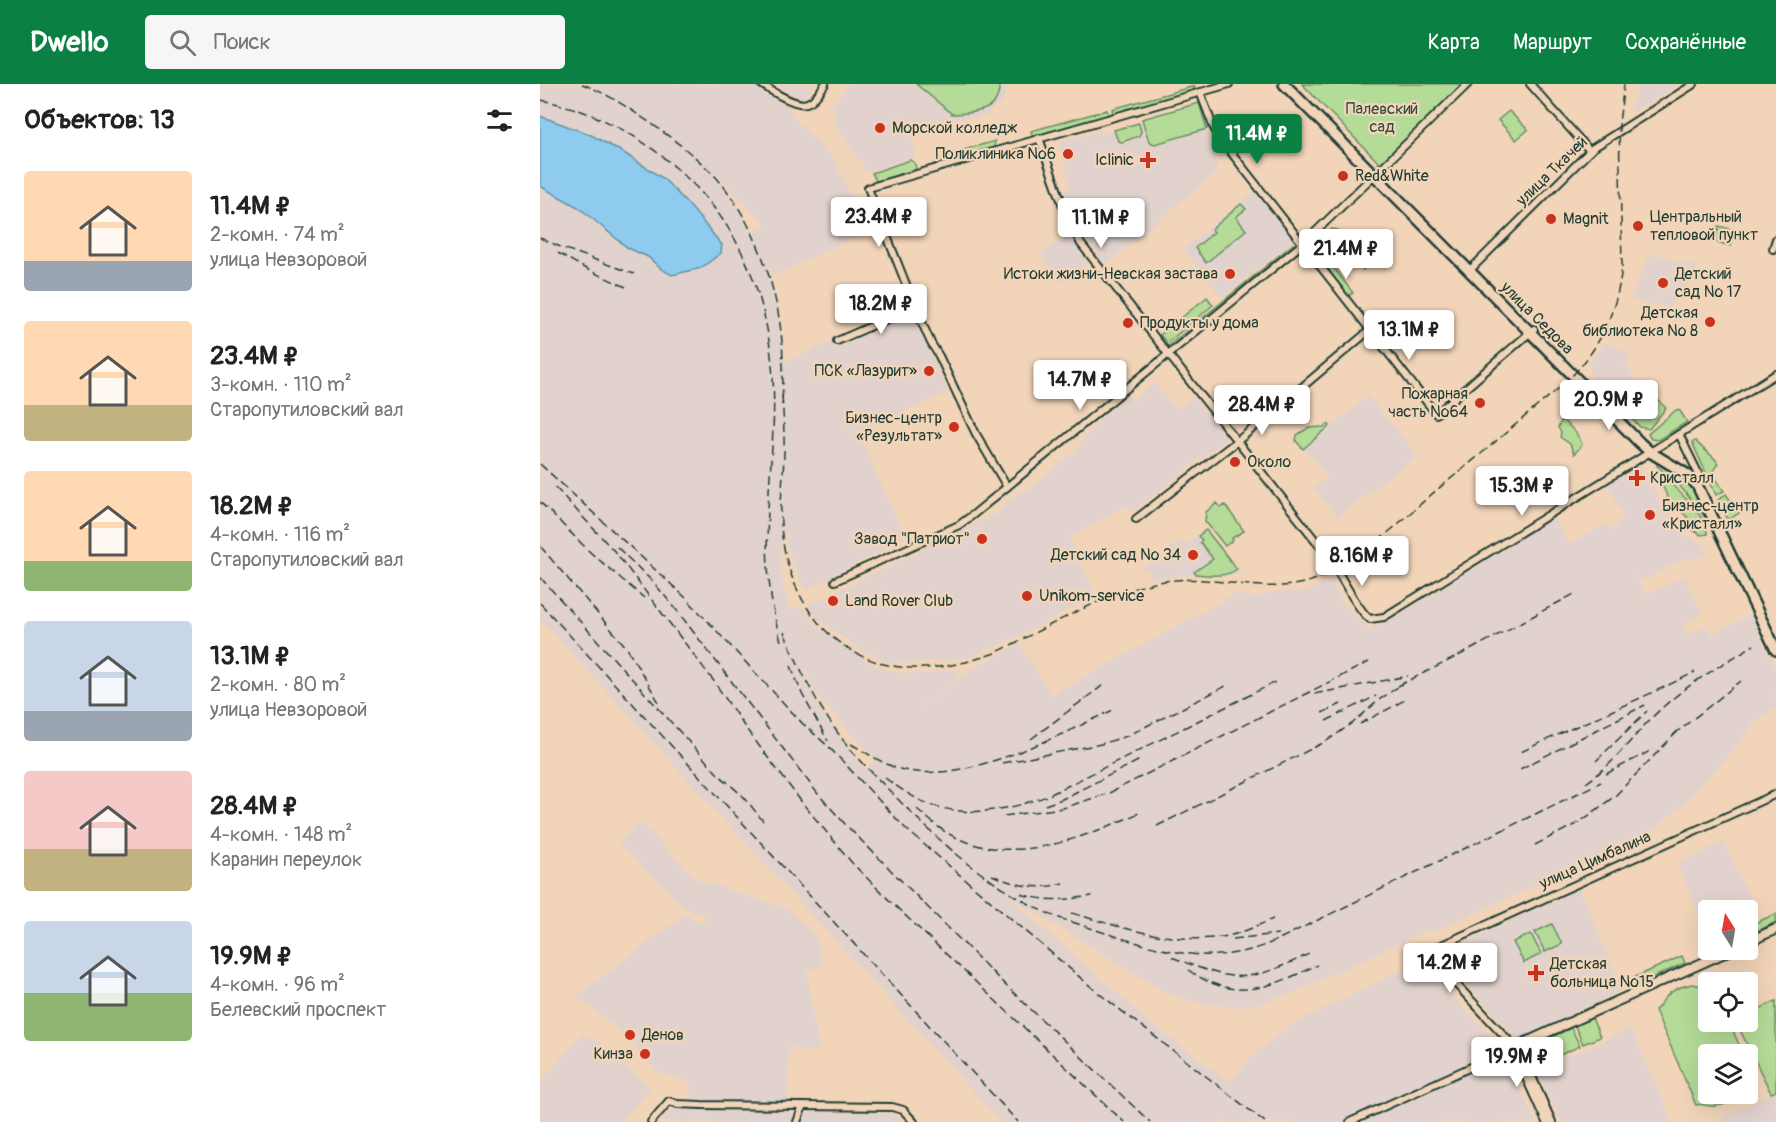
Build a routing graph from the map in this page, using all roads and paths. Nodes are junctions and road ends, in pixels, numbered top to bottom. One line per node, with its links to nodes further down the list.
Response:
1 (761, 84): 2 (street)
2 (825, 84)
3 (1229, 84): 9 (street)
4 (1284, 84): 12 (main road, улица Седова)
5 (1292, 84): 12 (main road, улица Седова)
6 (1468, 84): 12 (street)
7 (1530, 84): 11 (street)
8 (1694, 84): 11 (street, улица Ткачей)
9 (1200, 92): 10 (street); 14 (street)
10 (1039, 138): 17 (street); 21 (street)
11 (1590, 151): 16 (street, улица Ткачей)
12 (1377, 174): 14 (street); 16 (main road, улица Седова)
13 (1776, 239): 15 (street)
14 (1303, 244): 18 (street); 21 (street)
15 (1773, 249)
16 (1471, 269): 19 (main road, улица Седова)
17 (915, 307): 20 (street); 27 (street)
18 (1370, 330): 19 (street); 24 (street)
19 (1532, 331): 25 (main road, улица Седова)
20 (837, 341)
21 (1169, 354): 24 (street); 27 (street)
22 (1776, 374): 23 (street)
23 (1679, 434): 25 (street); 26 (street)
24 (1237, 441): 25 (street); 28 (street)
25 (1653, 450): 26 (main road, улица Седова); 31 (main road, улица Седова)
26 (1700, 477): 30 (main road)
27 (1007, 487): 29 (street)
28 (1136, 519)
29 (835, 581)
30 (1776, 636)
31 (1776, 650)
32 (1776, 794): 36 (street, улица Цимбалина)
33 (1776, 929): 34 (street)
34 (1758, 937)
35 (1709, 960): 36 (street)
36 (1515, 1047): 41 (street); 42 (street); 43 (street)
37 (802, 1106): 38 (street); 39 (street); 40 (street)
38 (651, 1122)
39 (797, 1122)
40 (914, 1122)
41 (1350, 1122)
42 (1546, 1122)
43 (1551, 1122)

